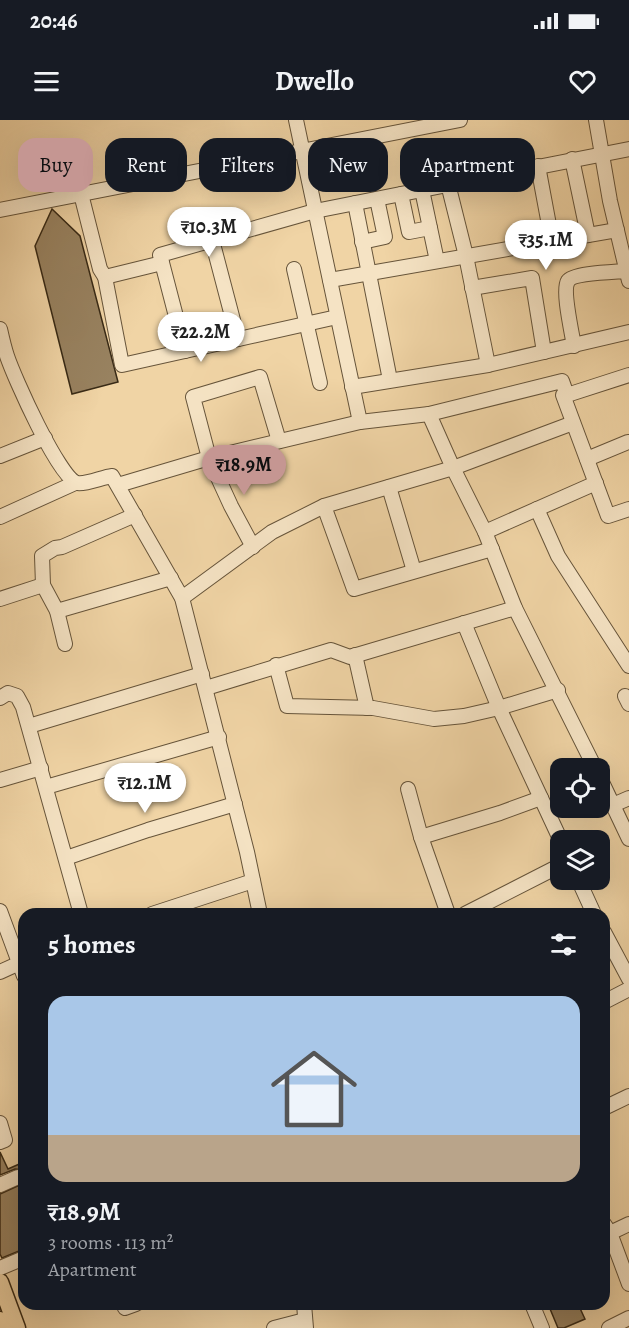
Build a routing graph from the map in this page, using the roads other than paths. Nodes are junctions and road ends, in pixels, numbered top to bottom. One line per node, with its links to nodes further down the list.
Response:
1 (296, 120): 5 (street)
2 (460, 120): 5 (street)
3 (596, 120): 6 (street)
4 (629, 149): 6 (street)
5 (303, 151): 13 (street); 18 (street)
6 (602, 153): 7 (street); 20 (street)
7 (572, 159): 8 (street); 21 (street)
8 (538, 166): 9 (street); 23 (street)
9 (535, 167)
10 (412, 192): 14 (street)
11 (422, 192): 19 (street)
12 (450, 192): 25 (street)
13 (81, 194): 17 (street); 31 (street)
14 (401, 194): 15 (street); 19 (street)
15 (377, 199): 16 (street); 24 (street)
16 (355, 203): 18 (street); 24 (street)
17 (0, 210)
18 (315, 211): 22 (street); 32 (street)
19 (430, 228): 26 (street)
20 (617, 230): 21 (street); 29 (street)
21 (588, 235): 23 (street)
22 (212, 240): 27 (street); 38 (street)
23 (552, 241): 25 (street)
24 (362, 242): 30 (street)
25 (466, 256): 26 (street); 33 (street)
26 (437, 261): 30 (street)
27 (162, 263): 31 (street); 40 (street)
28 (294, 268): 35 (street)
29 (627, 269): 39 (street)
30 (369, 273): 32 (street); 44 (street)
31 (105, 277): 40 (street)
32 (330, 280): 34 (street)
33 (472, 288): 41 (street); 42 (street)
34 (337, 317): 35 (street); 46 (street)
35 (305, 324): 38 (street); 45 (street)
36 (0, 329): 51 (street)
37 (629, 332): 39 (street)
38 (238, 339): 40 (street)
39 (574, 345): 41 (street)
40 (185, 351)
41 (544, 352): 42 (street)
42 (488, 365): 44 (street)
43 (629, 375): 47 (street)
44 (390, 380): 46 (street)
45 (320, 383)
46 (352, 387): 49 (street)
47 (567, 395): 48 (street); 50 (street)
48 (429, 414): 49 (street); 57 (street)
49 (360, 422): 52 (street)
50 (573, 423): 56 (street); 57 (street)
51 (45, 438): 54 (street); 58 (street)
52 (279, 441): 55 (street); 55 (street)
53 (629, 443): 56 (street)
54 (0, 456)
55 (209, 458): 60 (street); 68 (street)
56 (587, 459): 59 (street)
57 (453, 468): 61 (street); 67 (street)
58 (75, 483): 60 (street); 66 (street)
59 (596, 483): 63 (street); 64 (street)
60 (118, 485): 65 (street)
61 (389, 487): 62 (street); 70 (street)
62 (324, 506): 68 (street); 70 (street)
63 (629, 508)
64 (537, 509): 67 (street); 81 (street)
65 (135, 515): 71 (street); 72 (street)
66 (0, 517)
67 (485, 532): 69 (street)
68 (253, 547): 73 (street)
69 (492, 549): 70 (street); 75 (street)
70 (414, 571)
71 (171, 578): 73 (street); 76 (street)
72 (44, 585): 74 (street); 76 (street)
73 (182, 598): 82 (street)
74 (0, 599)
75 (515, 608): 77 (street); 84 (street)
76 (57, 611): 78 (street)
77 (465, 623): 79 (street); 87 (street)
78 (65, 644)
79 (355, 655): 80 (street); 86 (street)
80 (276, 666): 83 (street); 86 (street)
81 (629, 666)
82 (202, 674): 83 (street); 88 (street)
83 (206, 688): 89 (street)
84 (558, 690): 87 (street); 90 (street)
85 (0, 698): 88 (street)
86 (367, 708): 87 (street)
87 (499, 708): 95 (street)
88 (29, 726): 91 (street)
89 (219, 738): 93 (street); 98 (street)
90 (590, 758)
91 (40, 768): 92 (street); 93 (street)
92 (0, 780)
93 (46, 787): 103 (street)
94 (408, 789): 101 (street)
95 (541, 798): 100 (street); 101 (street)
96 (629, 798): 99 (street)
97 (610, 799): 99 (street)
98 (235, 804): 103 (street); 105 (street)
99 (613, 805): 102 (street)
100 (556, 830)
101 (421, 837): 110 (street)
102 (629, 839)
103 (66, 858): 107 (street)
104 (550, 872): 111 (street)
105 (253, 881): 108 (street); 109 (street)
106 (583, 890): 112 (street)
107 (79, 908)
108 (170, 908)
109 (259, 908)
110 (441, 908)
111 (477, 908)
112 (592, 908)
113 (0, 911): 115 (street)
114 (610, 944): 118 (street)
115 (18, 957)
116 (18, 968): 117 (street)
117 (0, 972)
118 (629, 979)
119 (629, 988): 120 (street)
120 (610, 999)
121 (629, 1096): 122 (street)
122 (610, 1105)
123 (0, 1123): 124 (street)
124 (0, 1142)
125 (18, 1176): 126 (street)
126 (0, 1185)
127 (629, 1224): 128 (street)
128 (610, 1227)
129 (610, 1236): 133 (street)
130 (18, 1260): 131 (street)
131 (0, 1268)
132 (0, 1282): 139 (main road)
133 (629, 1284)
134 (534, 1310): 141 (street)
135 (629, 1318): 142 (street)
136 (0, 1320): 138 (main road)
137 (305, 1324): 140 (street)
138 (3, 1328)
139 (17, 1328)
140 (274, 1328)
141 (542, 1328)
142 (609, 1328)

